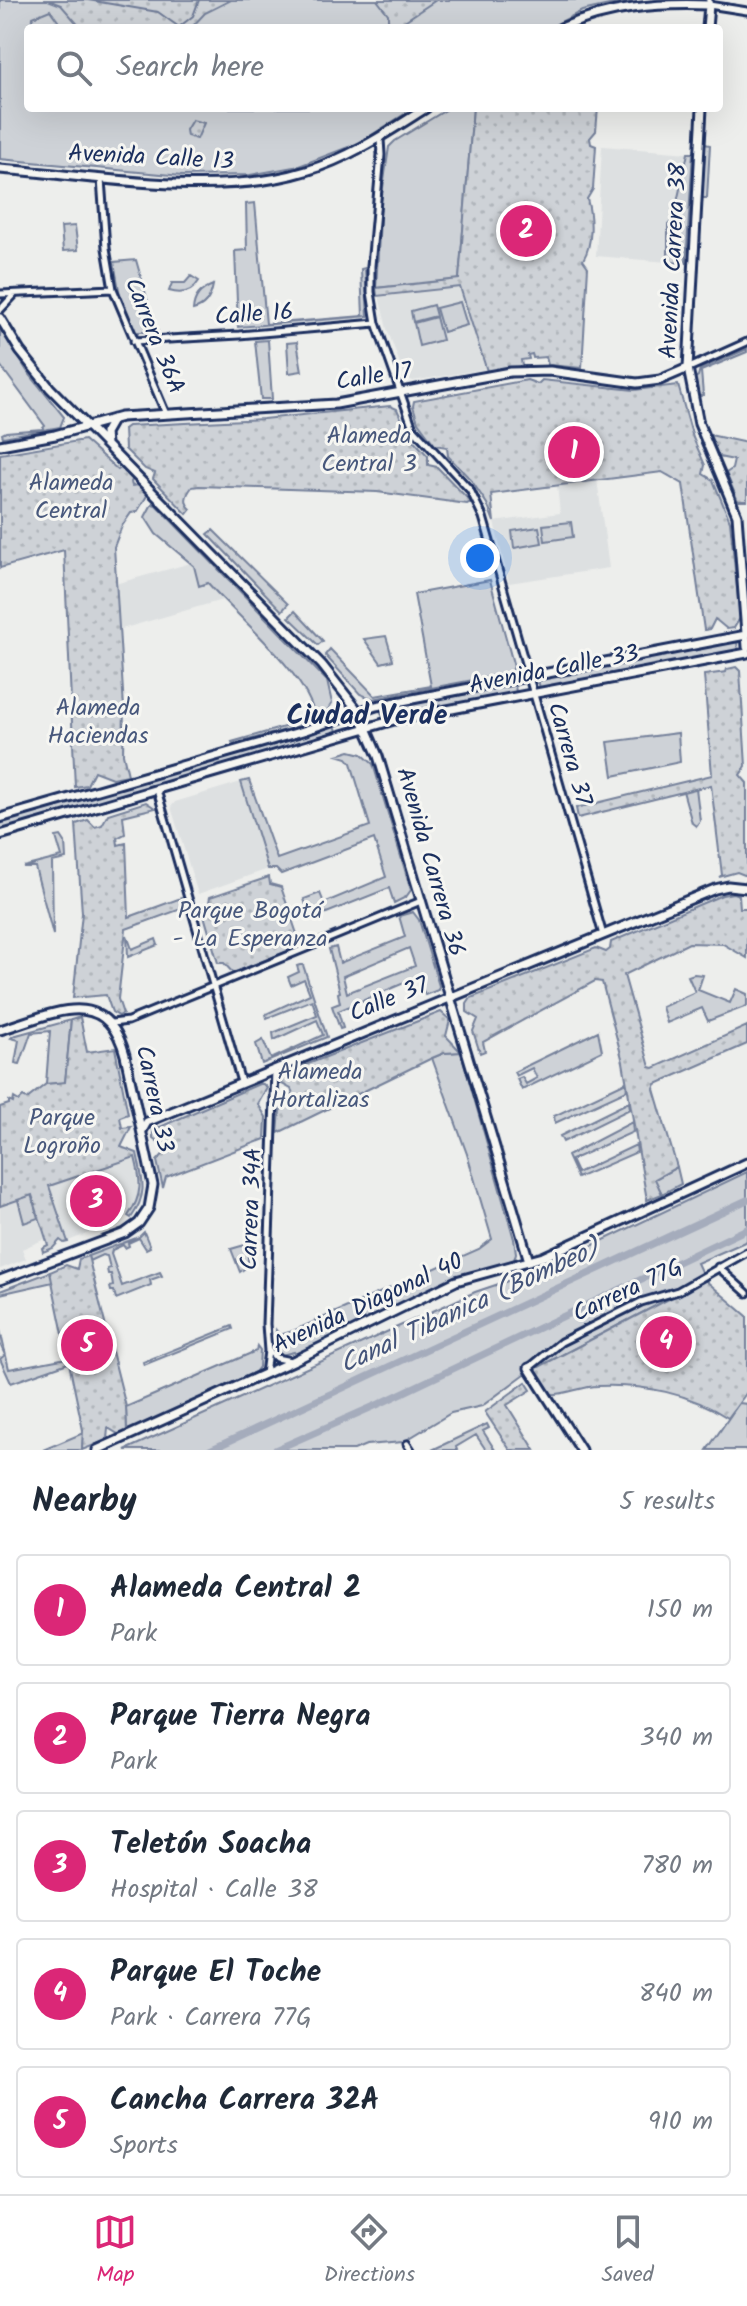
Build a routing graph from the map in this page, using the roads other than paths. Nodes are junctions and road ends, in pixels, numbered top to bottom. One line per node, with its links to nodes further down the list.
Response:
1 (709, 2): 2 (street); 3 (main road); 4 (main road)
2 (747, 11)
3 (573, 24)
4 (707, 24)
5 (420, 112): 7 (main road, Avenida Calle 13)
6 (702, 112): 18 (main road, Avenida Carrera 38)
7 (380, 139): 9 (main road, Avenida Calle 13); 15 (street, Carrera 37)
8 (1, 169): 9 (main road, Avenida Calle 13)
9 (101, 177): 10 (street, Carrera 36A)
10 (113, 289): 12 (street); 16 (street, Carrera 36A)
11 (0, 294): 12 (street)
12 (14, 295): 13 (street)
13 (0, 310)
14 (0, 318): 22 (main road, Avenida Carrera 36)
15 (376, 323): 16 (street, Calle 16); 19 (street, Carrera 37)
16 (134, 341): 20 (street, Carrera 36A)
17 (747, 342): 18 (street, Calle 17)
18 (688, 368): 19 (main road, Calle 17); 25 (main road, Avenida Carrera 38)
19 (401, 393): 20 (main road, Calle 17); 28 (street, Carrera 37)
20 (166, 414): 21 (main road, Calle 17)
21 (113, 419): 22 (main road, Calle 17); 24 (main road)
22 (87, 426): 23 (main road, Calle 17); 24 (main road, Avenida Carrera 36)
23 (0, 445)
24 (106, 446): 30 (main road, Avenida Carrera 36)
25 (746, 635): 26 (main road, Avenida Carrera 38); 28 (main road, Avenida Calle 33)
26 (747, 647)
27 (747, 653): 29 (main road, Avenida Calle 33)
28 (528, 677): 29 (street, Carrera 37); 30 (main road, Avenida Calle 33)
29 (533, 694): 31 (main road, Avenida Calle 33); 37 (street, Carrera 37)
30 (359, 712): 31 (main road, Avenida Carrera 36); 33 (main road, Avenida Calle 33)
31 (367, 728): 32 (main road, Avenida Calle 33); 36 (main road, Avenida Carrera 36)
32 (157, 790): 34 (main road, Avenida Calle 33); 38 (street)
33 (0, 818)
34 (0, 835)
35 (747, 888): 37 (main road, Calle 37)
36 (421, 901): 38 (street); 39 (main road, Avenida Carrera 36)
37 (603, 935): 39 (main road, Calle 37)
38 (214, 985): 40 (street); 43 (street)
39 (451, 998): 42 (main road, Calle 37); 47 (main road, Avenida Carrera 36)
40 (112, 1023): 41 (main road); 44 (main road, Carrera 33)
41 (0, 1030)
42 (275, 1069): 43 (main road, Calle 37); 51 (street, Carrera 34A)
43 (241, 1082): 44 (main road, Calle 37)
44 (142, 1131): 49 (main road, Carrera 33)
45 (747, 1163): 47 (main road, Avenida Diagonal 40)
46 (747, 1252): 48 (street, Carrera 77G)
47 (529, 1261): 52 (main road, Avenida Diagonal 40)
48 (718, 1267): 50 (street); 53 (street, Carrera 77G)
49 (0, 1280)
50 (747, 1293)
51 (268, 1351): 52 (street); 54 (street, Carrera 34A)
52 (295, 1360): 54 (main road, Avenida Diagonal 40)
53 (529, 1368): 56 (main road)
54 (265, 1374): 55 (main road, Avenida Diagonal 40)
55 (97, 1450)
56 (581, 1450)

